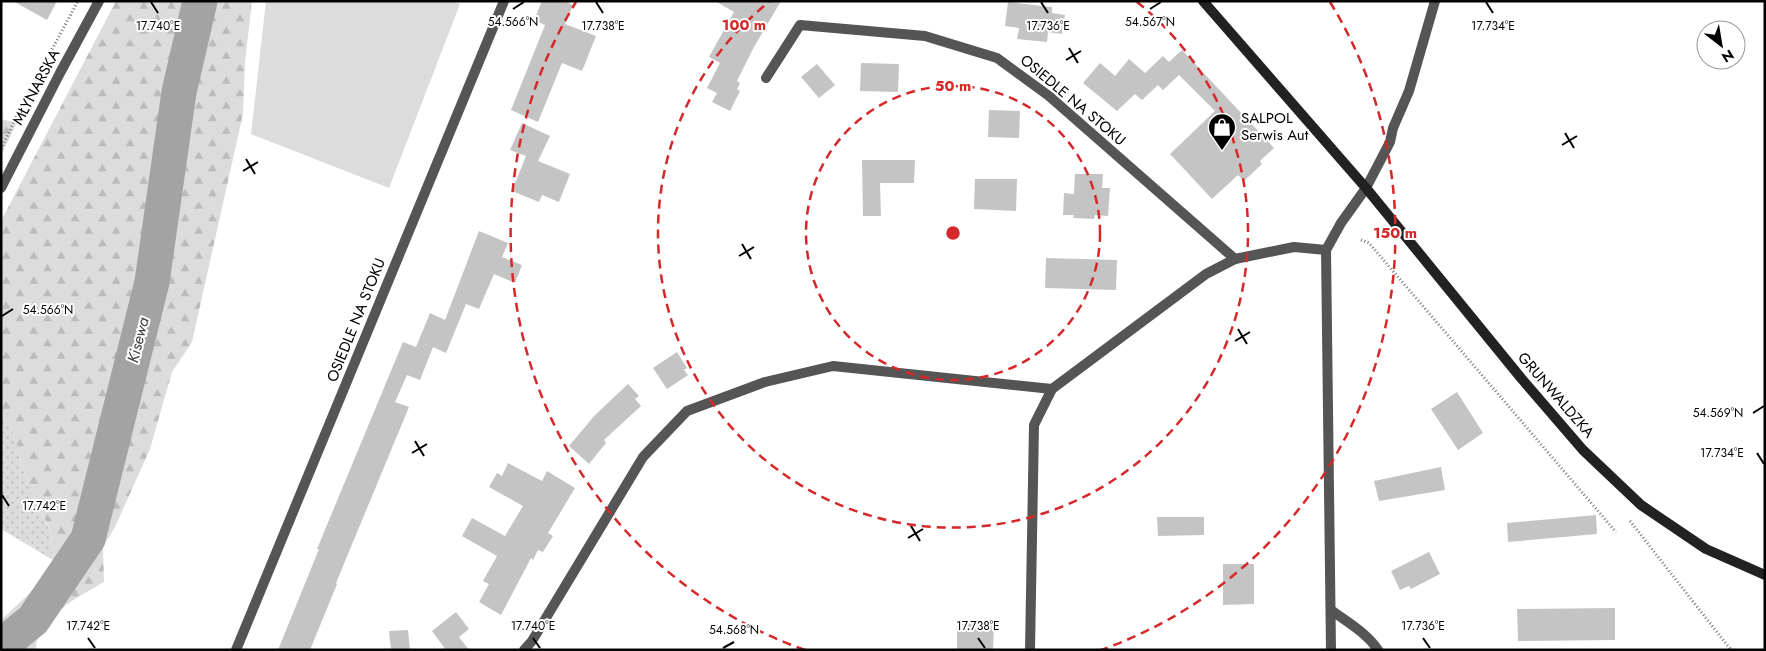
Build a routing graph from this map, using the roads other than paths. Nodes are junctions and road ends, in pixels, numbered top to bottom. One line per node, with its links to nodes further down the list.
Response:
1 (99, 1): 6 (street, MŁYNARSKA)
2 (504, 1): 13 (street, OSIEDLE NA STOKU)
3 (1204, 1): 7 (main road, GRUNWALDZKA)
4 (1435, 1): 7 (street)
5 (766, 78): 9 (street, OSIEDLE NA STOKU)
6 (1, 188)
7 (1366, 188): 8 (street); 11 (main road, GRUNWALDZKA)
8 (1326, 250): 9 (street); 12 (street)
9 (1234, 259): 10 (street)
10 (1052, 390): 14 (street); 15 (street)
11 (1765, 576)
12 (1331, 610): 16 (street); 17 (street)
13 (236, 650)
14 (524, 650)
15 (1030, 650)
16 (1331, 650)
17 (1378, 650)

